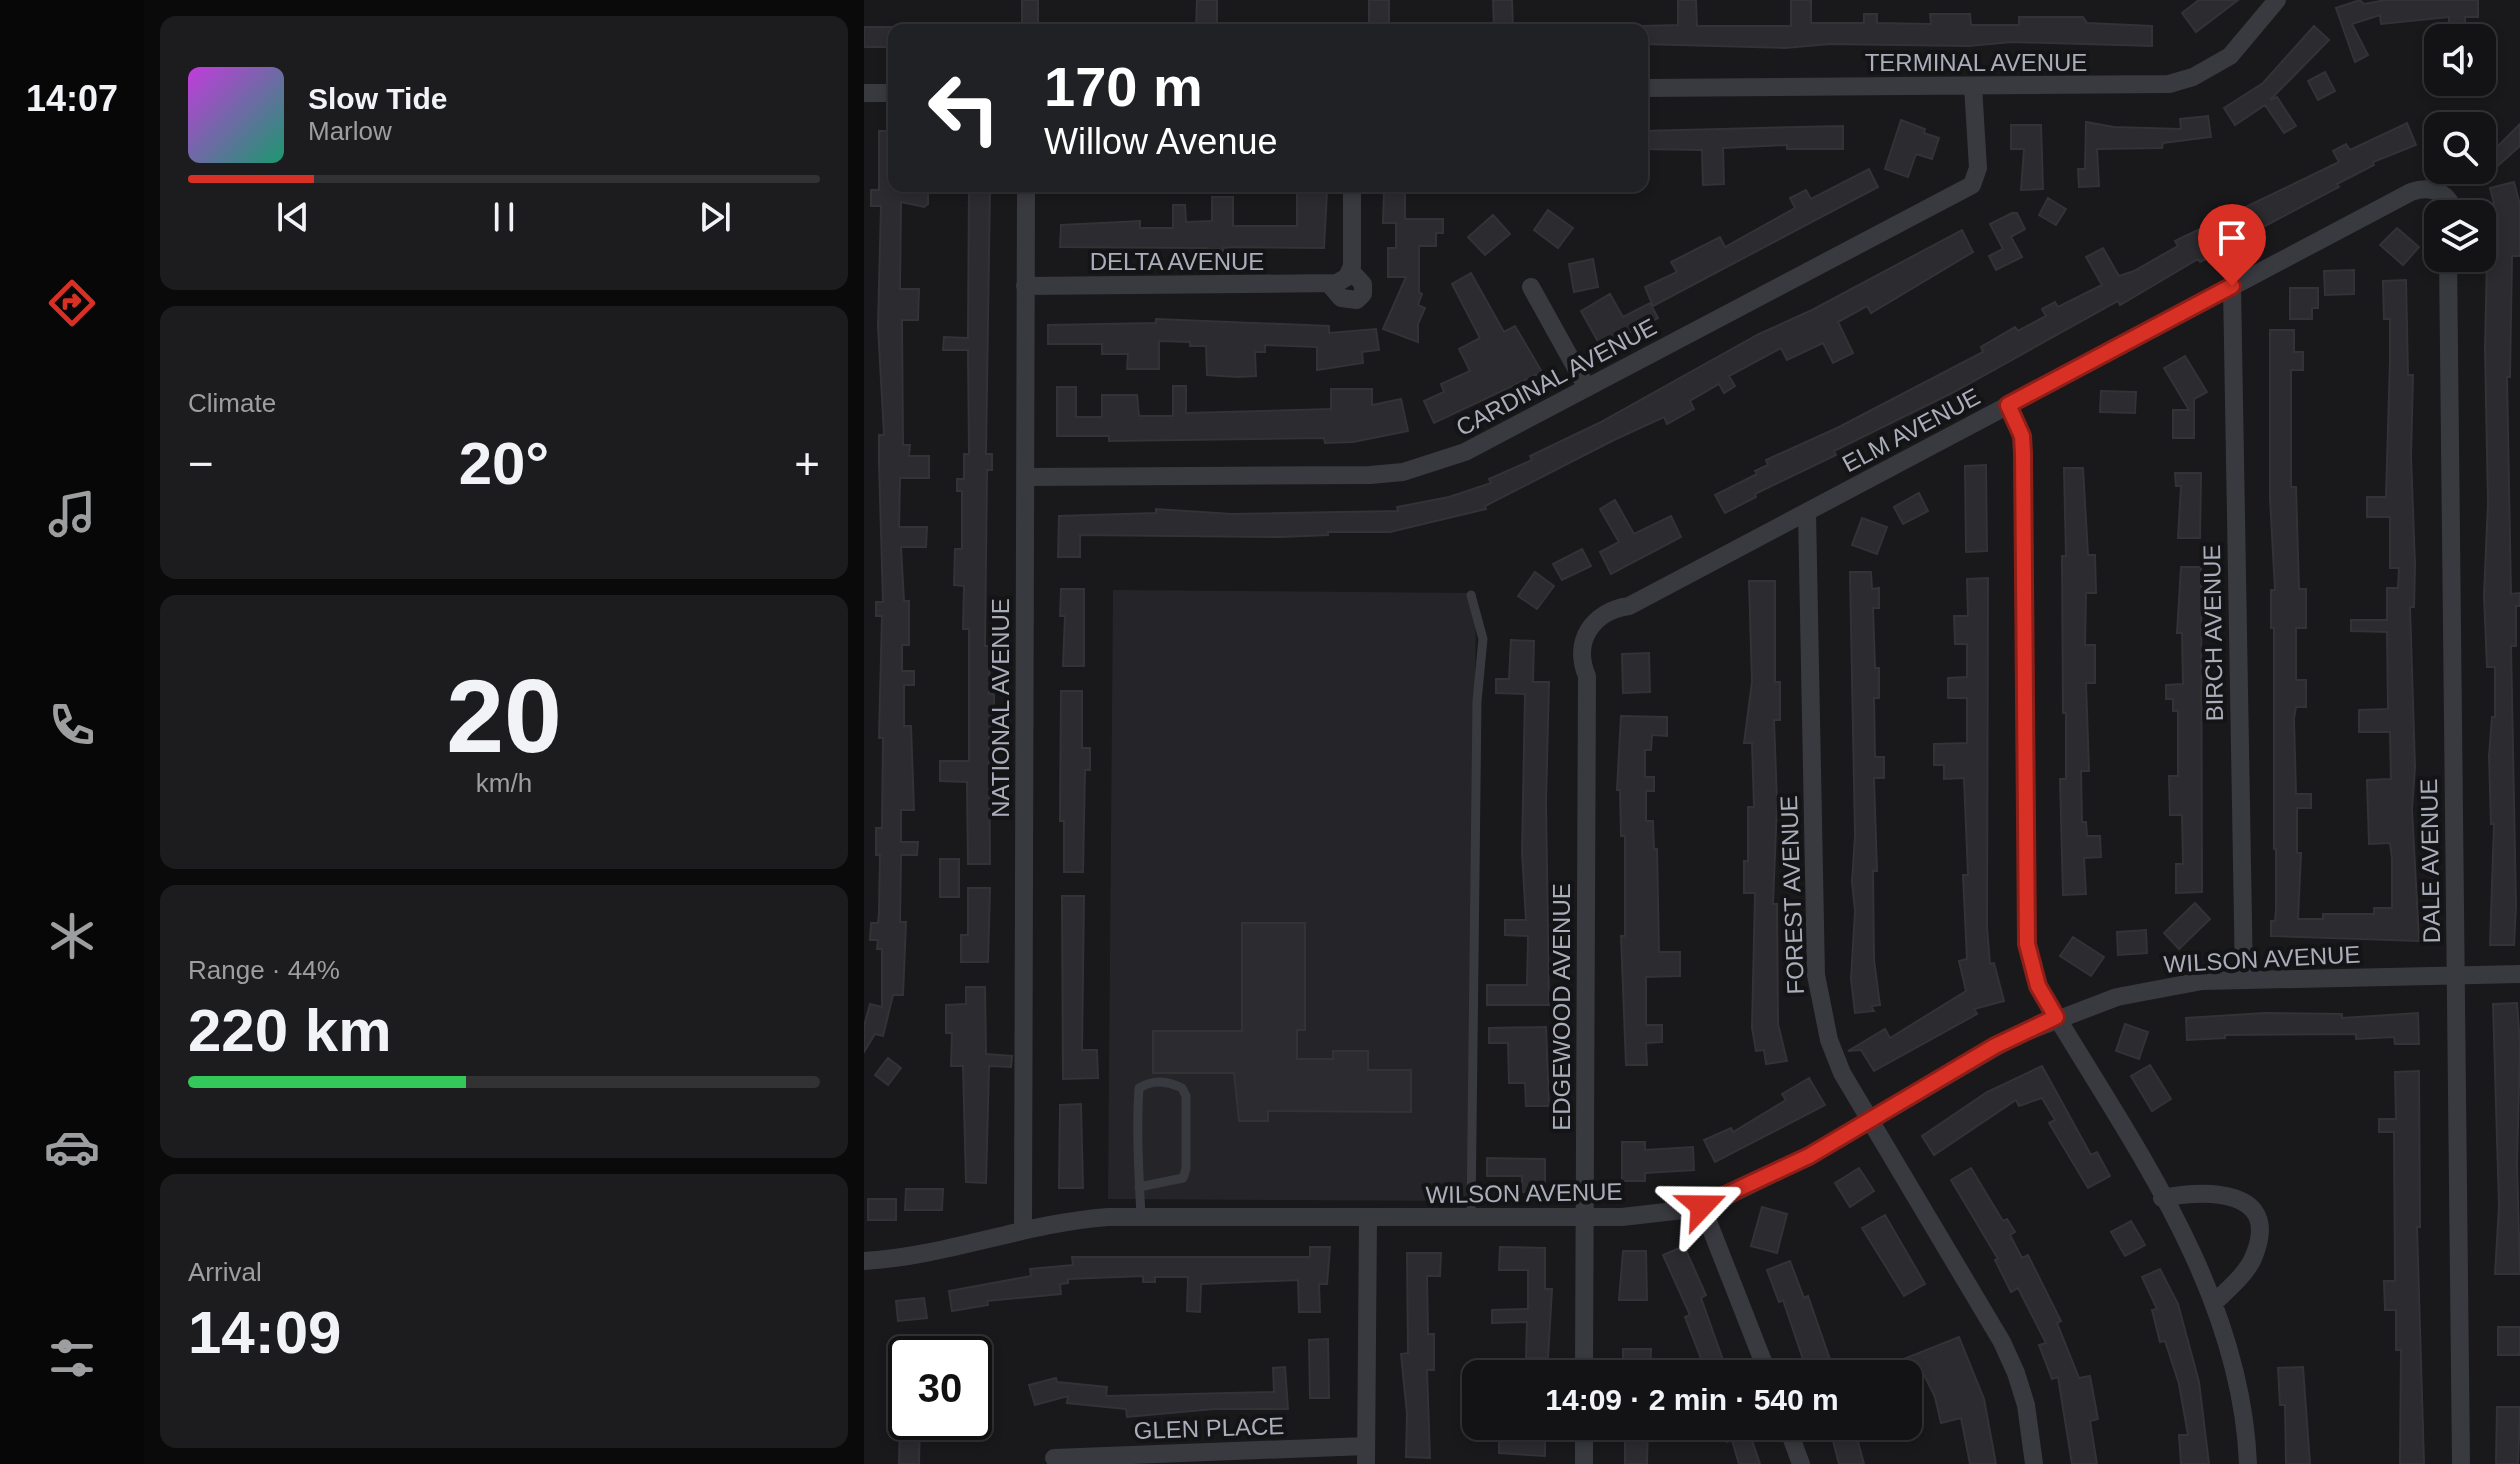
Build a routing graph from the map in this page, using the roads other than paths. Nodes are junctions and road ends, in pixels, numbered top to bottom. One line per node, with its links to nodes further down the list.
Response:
1 (2277, 0): 2 (street, TERMINAL AVENUE)
2 (1973, 86): 3 (street, TERMINAL AVENUE); 13 (street, CARDINAL AVENUE)
3 (1648, 88)
4 (864, 93): 5 (street)
5 (888, 93)
6 (1026, 192): 10 (street, NATIONAL AVENUE)
7 (1352, 192): 10 (street, DELTA AVENUE)
8 (2448, 200): 11 (street, ELM AVENUE)
9 (2448, 272): 20 (street, DALE AVENUE)
10 (1025, 286): 15 (street, NATIONAL AVENUE)
11 (2232, 286): 14 (street, ELM AVENUE); 21 (street, BIRCH AVENUE)
12 (1531, 287): 13 (street)
13 (1587, 388): 15 (street, CARDINAL AVENUE)
14 (2008, 405): 16 (street, ELM AVENUE); 22 (street)
15 (1025, 477): 31 (street, NATIONAL AVENUE)
16 (1807, 512): 18 (street, ELM AVENUE); 23 (street, FOREST AVENUE)
17 (1471, 595): 29 (lane)
18 (1583, 641): 30 (street, EDGEWOOD AVENUE)
19 (2520, 974): 20 (street, WILSON AVENUE)
20 (2455, 975): 21 (street, WILSON AVENUE); 44 (street, DALE AVENUE)
21 (2244, 979): 22 (street, WILSON AVENUE)
22 (2056, 1017): 23 (street, WILSON AVENUE); 25 (street)
23 (1870, 1120): 26 (street, WILSON AVENUE); 42 (street, FOREST AVENUE)
24 (1139, 1187): 24 (lane); 27 (lane)
25 (2162, 1198): 33 (street); 33 (street)
26 (1702, 1206): 30 (street, WILSON AVENUE); 35 (street)
27 (1141, 1217): 28 (street, WILSON AVENUE); 31 (street, WILSON AVENUE)
28 (1368, 1218): 29 (street, WILSON AVENUE); 38 (street)
29 (1471, 1218): 30 (street, WILSON AVENUE)
30 (1584, 1218): 34 (street, EDGEWOOD AVENUE)
31 (1023, 1230): 32 (street, WILSON AVENUE)
32 (864, 1261)
33 (2214, 1303): 43 (street)
34 (1584, 1360)
35 (1762, 1360)
36 (1584, 1440): 40 (street)
37 (1792, 1440): 41 (street)
38 (1366, 1455): 39 (street, GLEN PLACE)
39 (1054, 1458)
40 (1584, 1464)
41 (1801, 1464)
42 (2034, 1464)
43 (2248, 1464)
44 (2461, 1464)

